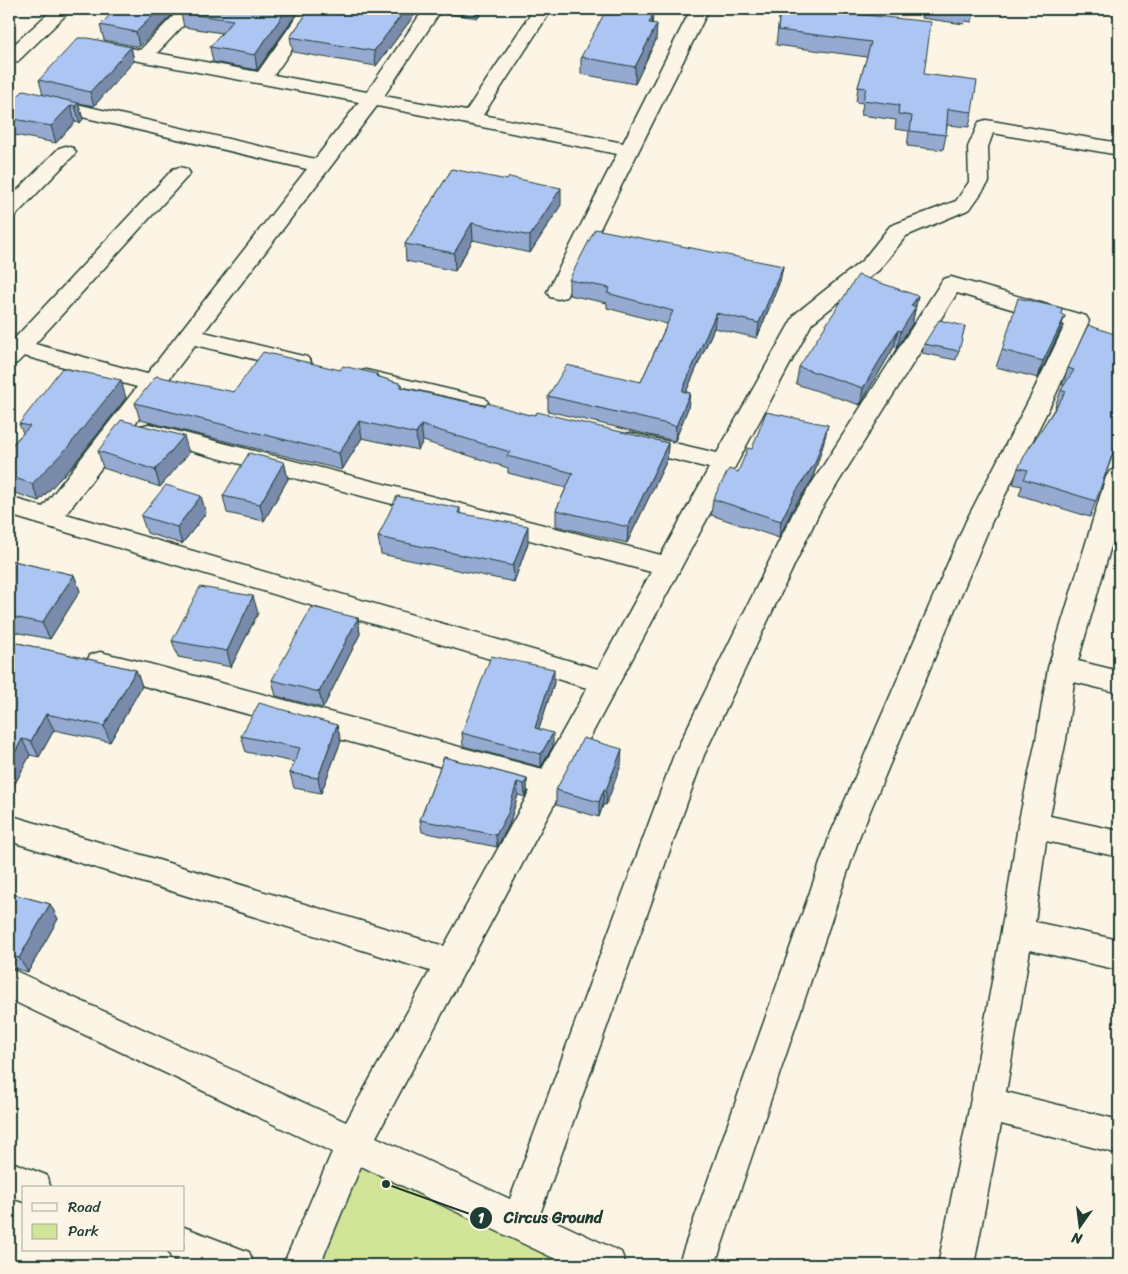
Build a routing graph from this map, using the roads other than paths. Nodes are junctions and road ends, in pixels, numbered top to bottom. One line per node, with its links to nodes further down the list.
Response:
1 (63, 9): 9 (street)
2 (190, 9): 8 (street)
3 (311, 9): 10 (street)
4 (432, 9): 11 (street)
5 (543, 9): 13 (street)
6 (700, 9): 15 (street)
7 (98, 32): 8 (street)
8 (144, 56): 10 (street)
9 (10, 58)
10 (262, 79): 11 (street)
11 (371, 100): 13 (street); 17 (street)
12 (36, 101): 17 (street)
13 (472, 117): 15 (street)
14 (1119, 149): 27 (street)
15 (629, 150): 20 (street)
16 (66, 152): 19 (street)
17 (320, 166): 21 (street)
18 (180, 173): 22 (street)
19 (9, 211)
20 (558, 292)
21 (189, 336): 23 (street); 24 (street)
22 (12, 350): 23 (street)
23 (152, 383): 25 (street)
24 (495, 408)
25 (120, 425): 30 (street); 31 (street)
26 (610, 436): 27 (street)
27 (724, 463): 31 (street)
28 (1119, 477): 33 (street)
29 (9, 506): 30 (street)
30 (49, 518): 34 (street)
31 (668, 567): 34 (street)
32 (73, 657): 36 (street)
33 (1062, 668): 35 (street); 37 (street)
34 (605, 682): 36 (street)
35 (1119, 682)
36 (550, 784): 42 (street)
37 (1033, 825): 39 (street); 40 (street)
38 (9, 828): 42 (street)
39 (1119, 844)
40 (1016, 932): 41 (street); 44 (street)
41 (1119, 955)
42 (452, 963): 46 (street)
43 (9, 983): 46 (street)
44 (988, 1104): 45 (street); 55 (street)
45 (1119, 1137)
46 (353, 1144): 49 (street); 52 (street)
47 (9, 1178): 48 (street)
48 (28, 1186)
49 (519, 1223): 53 (street); 54 (street)
50 (185, 1245): 51 (street)
51 (236, 1265)
52 (301, 1265)
53 (608, 1265)
54 (697, 1265)
55 (956, 1265)

